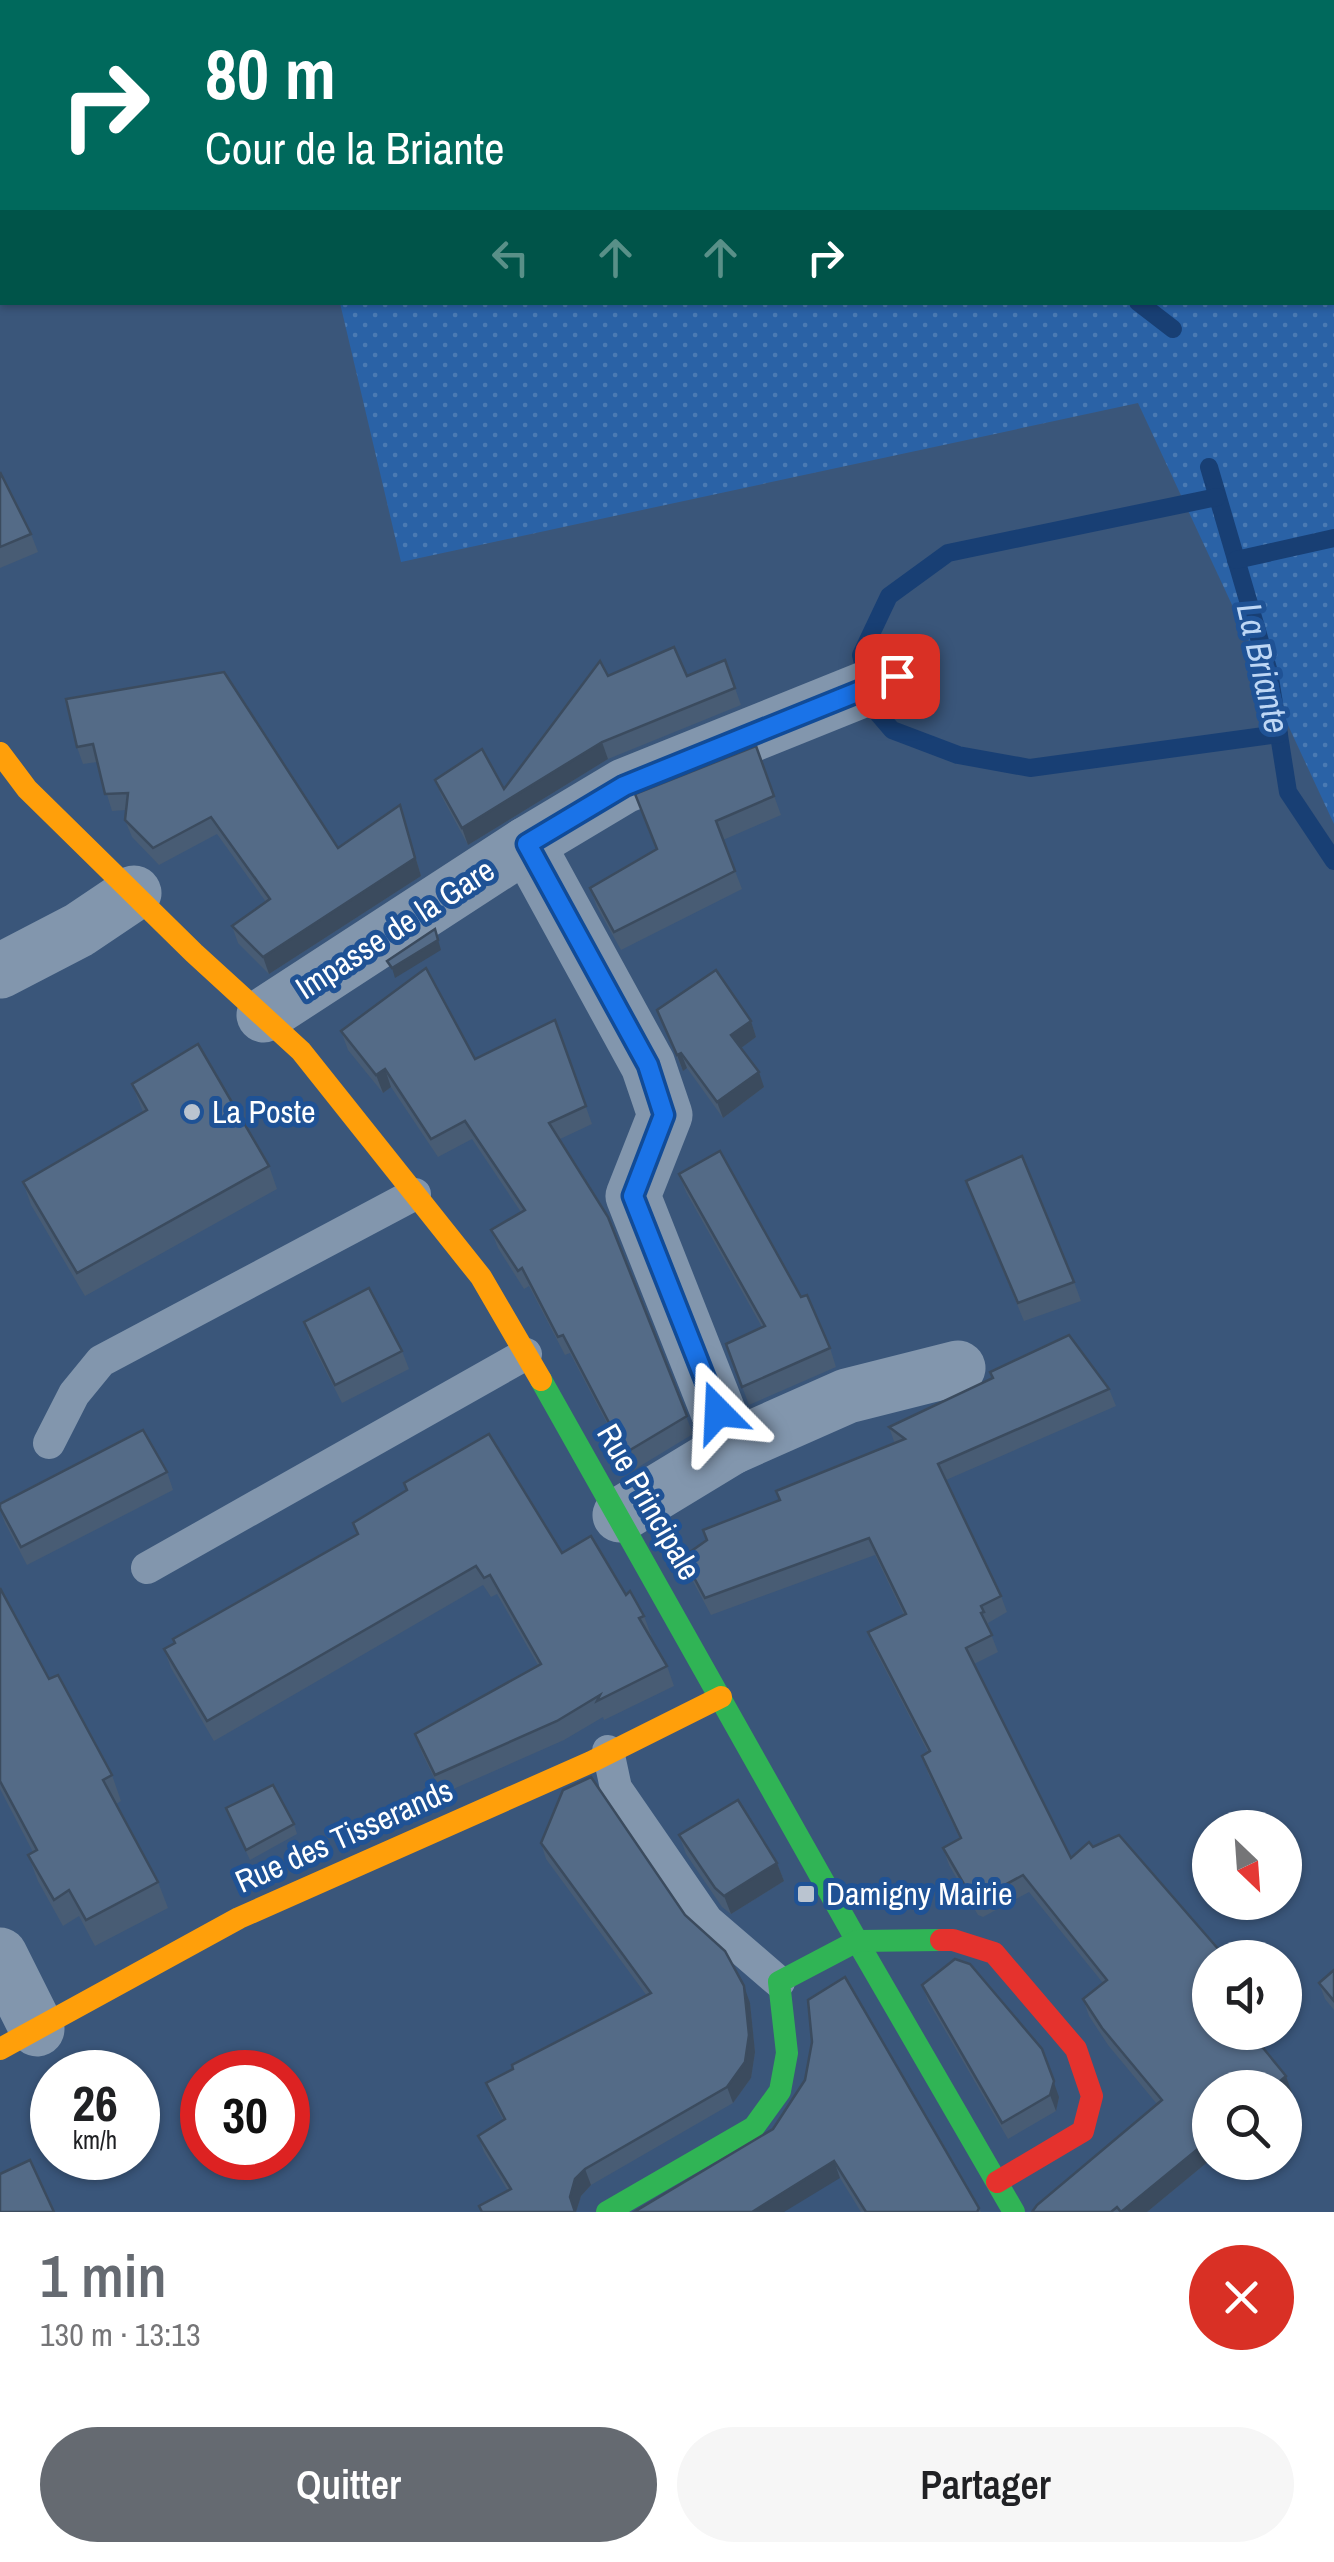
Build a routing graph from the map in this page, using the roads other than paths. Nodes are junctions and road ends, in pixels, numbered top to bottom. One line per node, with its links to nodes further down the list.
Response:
1 (897, 676): 3 (street, Impasse de la Gare)
2 (0, 753): 4 (street, Rue Principale)
3 (527, 844): 6 (street, Impasse de la Gare); 11 (street)
4 (134, 893): 5 (street); 6 (street, Rue Principale)
5 (0, 971)
6 (264, 1015): 7 (street, Rue Principale)
7 (416, 1194): 8 (street, Rue Principale); 10 (lane)
8 (526, 1354): 12 (street, Rue Principale); 13 (lane)
9 (958, 1368): 11 (street)
10 (49, 1443)
11 (732, 1448): 12 (street)
12 (620, 1514): 14 (street, Rue Principale)
13 (147, 1568)
14 (721, 1696): 15 (street, Rue des Tisserands); 16 (street, Rue Principale)
15 (608, 1751): 18 (lane); 19 (street, Rue des Tisserands)
16 (856, 1941): 18 (street); 20 (street, Rue Principale); 20 (street)
17 (0, 1955): 19 (street)
18 (779, 1982): 21 (street)
19 (19, 2039)
20 (997, 2182): 22 (street, Rue Principale)
21 (608, 2212)
22 (1014, 2212)

